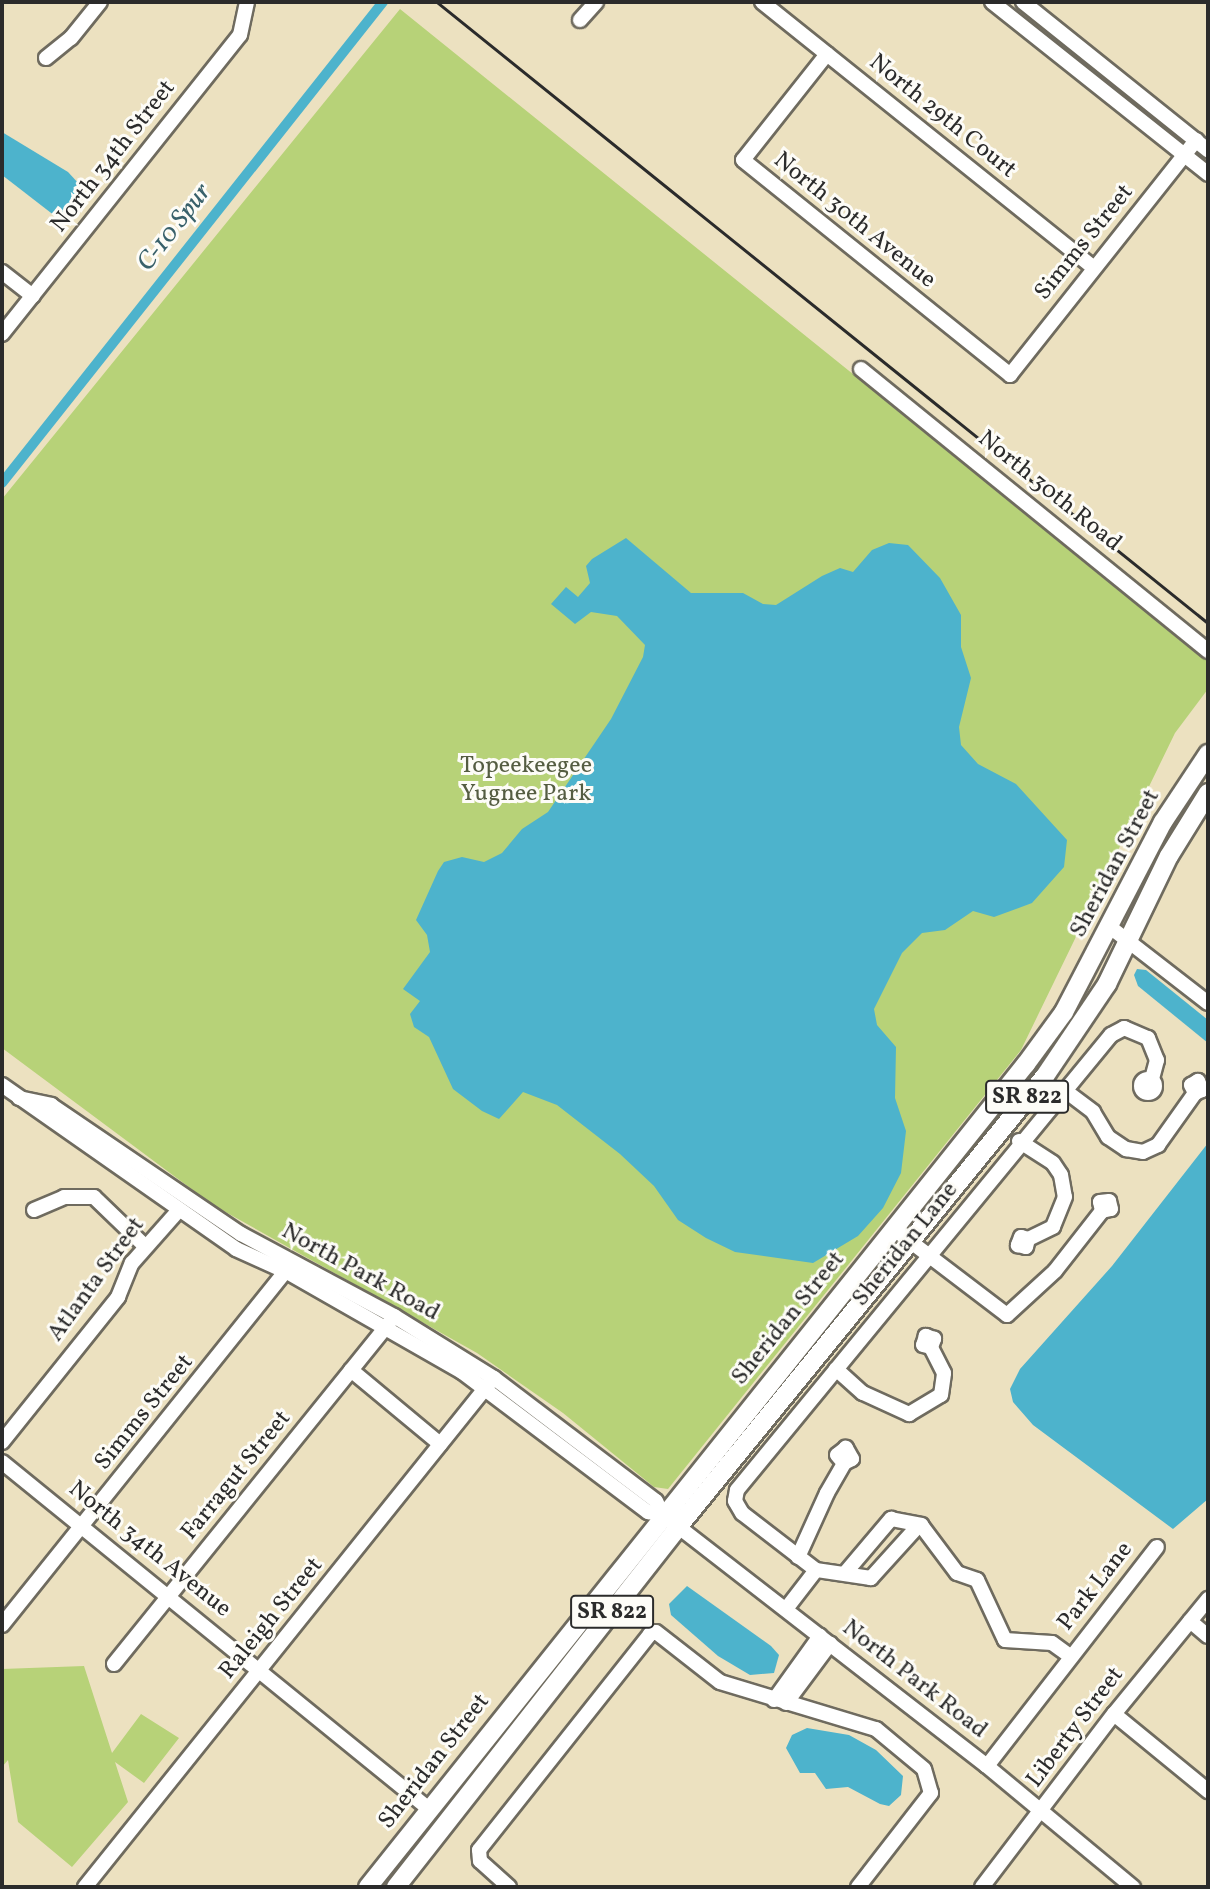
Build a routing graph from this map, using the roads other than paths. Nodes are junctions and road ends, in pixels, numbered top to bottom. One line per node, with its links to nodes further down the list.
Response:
1 (100, 2): 9 (street)
2 (247, 2): 16 (street, North 34th Street)
3 (596, 2): 7 (street)
4 (762, 2): 8 (street, North 29th Court)
5 (992, 2): 12 (street)
6 (1023, 2): 10 (street)
7 (580, 20)
8 (827, 54): 14 (street, North 29th Court); 19 (street, North 30th Avenue)
9 (46, 58)
10 (1196, 140): 11 (street); 12 (street, Simms Street)
11 (1208, 150)
12 (1184, 155): 13 (street); 14 (street, Simms Street)
13 (1208, 174)
14 (1094, 268): 19 (street, Simms Street)
15 (2, 272): 16 (street)
16 (33, 296): 17 (street, North 34th Street)
17 (2, 334)
18 (861, 369): 20 (street, North 30th Road)
19 (1010, 375)
20 (1208, 651)
21 (1208, 754): 23 (main road, Sheridan Street / SR 822)
22 (1208, 793): 24 (main road, Sheridan Street / SR 822)
23 (1110, 927): 24 (street); 35 (main road, Sheridan Street / SR 822)
24 (1128, 941): 25 (street); 37 (main road, Sheridan Street / SR 822)
25 (1208, 1003)
26 (1152, 1079): 28 (street, Sheridan Lane)
27 (2, 1085): 30 (street, North Park Road)
28 (1063, 1089): 29 (street); 31 (street, Sheridan Lane)
29 (1195, 1093)
30 (19, 1098): 33 (street, North Park Road); 40 (street, North Park Road)
31 (1019, 1142): 36 (street); 39 (street, Sheridan Lane)
32 (34, 1210): 38 (street)
33 (178, 1211): 38 (street, Atlanta Street); 40 (street, North Park Road)
34 (1102, 1211): 39 (street)
35 (894, 1229): 37 (street); 51 (main road, Sheridan Street / SR 822)
36 (1028, 1239)
37 (910, 1242): 39 (street); 54 (main road, Sheridan Street / SR 822)
38 (146, 1247): 47 (street, Atlanta Street)
39 (927, 1256): 44 (street, Sheridan Lane)
40 (290, 1266): 41 (street, North Park Road); 42 (street, North Park Road); 52 (street, Simms Street)
41 (394, 1316): 42 (street, Farragut Street); 46 (street, North Park Road)
42 (384, 1330): 45 (street, Farragut Street); 46 (street, North Park Road)
43 (932, 1347): 44 (street)
44 (836, 1369): 56 (street, Sheridan Lane)
45 (351, 1370): 48 (street); 58 (street, Farragut Street)
46 (490, 1383): 48 (street, Raleigh Street); 51 (street, North Park Road)
47 (2, 1442)
48 (440, 1444): 67 (street, Raleigh Street)
49 (2, 1462): 52 (street, North 34th Avenue)
50 (844, 1463): 56 (street)
51 (662, 1514): 54 (street, North Park Road); 72 (main road, Sheridan Street / SR 822)
52 (81, 1525): 58 (street, North 34th Avenue); 62 (street, Simms Street)
53 (919, 1525): 57 (street); 57 (street); 65 (street, Park Lane)
54 (678, 1527): 60 (street, North Park Road); 74 (main road, Sheridan Street / SR 822)
55 (1157, 1547): 65 (street, Park Lane)
56 (808, 1564): 57 (street); 60 (street)
57 (846, 1572)
58 (169, 1596): 66 (street, Farragut Street); 67 (street, North 34th Avenue)
59 (1208, 1599): 61 (street, Liberty Street)
60 (782, 1606): 64 (street, North Park Road)
61 (1190, 1621): 63 (street); 69 (street, Liberty Street)
62 (2, 1625)
63 (1208, 1636)
64 (825, 1640): 68 (street); 70 (street, North Park Road)
65 (1070, 1656): 70 (street, Park Lane)
66 (114, 1664)
67 (260, 1668): 72 (street, North 34th Avenue); 75 (street, Raleigh Street)
68 (780, 1702): 78 (street); 79 (street)
69 (1114, 1714): 71 (street); 73 (street, Liberty Street)
70 (987, 1766): 73 (street, North Park Road)
71 (1208, 1791)
72 (429, 1809): 74 (main road); 76 (main road, Sheridan Street / SR 822)
73 (1041, 1813): 80 (street, Liberty Street); 81 (street, North Park Road)
74 (433, 1842): 77 (main road, Sheridan Street / SR 822)
75 (85, 1887)
76 (368, 1887)
77 (396, 1887)
78 (509, 1887)
79 (858, 1887)
80 (982, 1887)
81 (1133, 1887)

